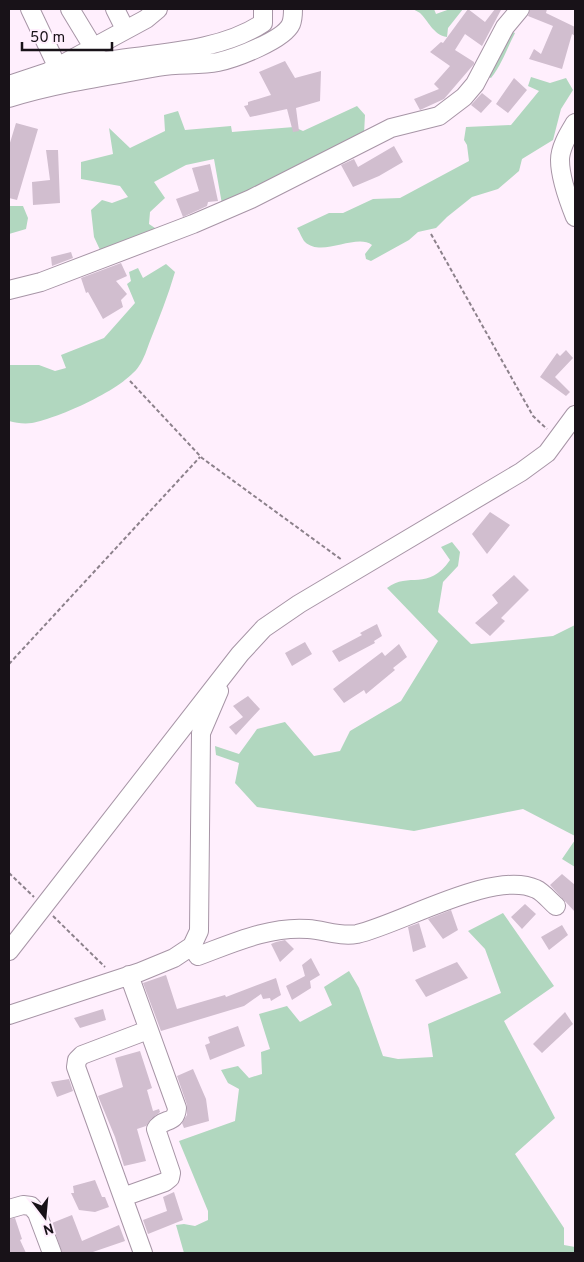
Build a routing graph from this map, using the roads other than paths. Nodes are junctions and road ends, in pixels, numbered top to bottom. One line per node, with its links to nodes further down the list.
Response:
1 (30, 9): 10 (street)
2 (70, 9): 9 (street)
3 (115, 9): 8 (street)
4 (158, 9): 8 (street)
5 (263, 9): 10 (street)
6 (293, 9): 12 (street)
7 (520, 9): 15 (street)
8 (126, 29): 9 (street)
9 (92, 47): 10 (street)
10 (52, 69): 11 (street)
11 (9, 85)
12 (9, 98)
13 (575, 123): 14 (street)
14 (575, 217)
15 (9, 290)
16 (575, 415): 17 (street)
17 (240, 654): 19 (street); 20 (street)
18 (556, 906): 19 (street)
19 (192, 946): 21 (street)
20 (9, 951)
21 (123, 977): 22 (street); 23 (street)
22 (9, 1015)
23 (148, 1030): 24 (street); 24 (street)
24 (123, 1197): 27 (street)
25 (9, 1209): 26 (street)
26 (52, 1253)
27 (143, 1253)

